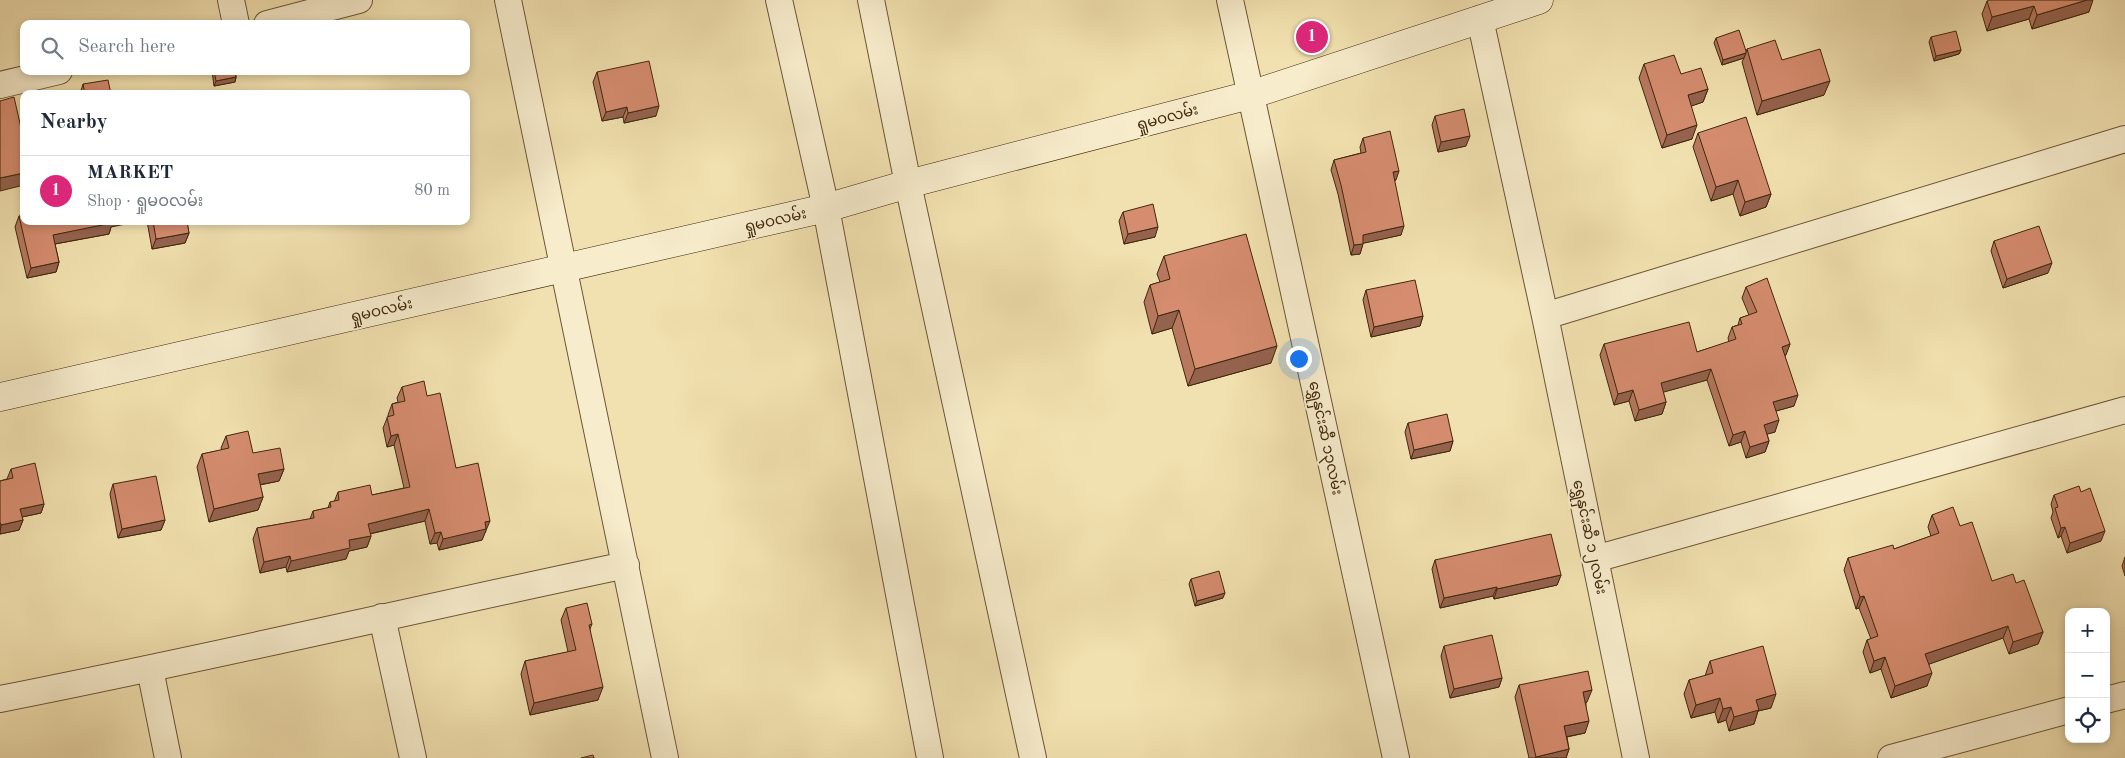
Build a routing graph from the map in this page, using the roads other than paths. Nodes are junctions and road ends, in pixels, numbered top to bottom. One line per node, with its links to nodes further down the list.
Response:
1 (231, 0): 9 (street)
2 (359, 0): 10 (street)
3 (508, 0): 17 (street)
4 (779, 0): 16 (street)
5 (871, 0): 15 (street)
6 (1230, 0): 13 (street, ရွှေနှင်းဆီ ၁၃လမ်း)
7 (1539, 0): 8 (street, ရှုမဝလမ်း)
8 (1480, 19): 13 (street, ရှုမဝလမ်း); 18 (street, ရွှေနှင်းဆီ ၁၂လမ်း)
9 (235, 20)
10 (282, 20)
11 (42, 75): 12 (street)
12 (0, 84)
13 (1250, 95): 15 (street, ရှုမဝလမ်း); 34 (street, ရွှေနှင်းဆီ ၁၃လမ်း)
14 (2125, 139): 18 (street)
15 (908, 184): 16 (street, ရှုမဝလမ်း); 33 (street)
16 (826, 208): 17 (street, ရှုမဝလမ်း); 32 (street)
17 (565, 269): 19 (street, ရှုမဝလမ်း); 22 (street)
18 (1545, 316): 21 (street, ရွှေနှင်းဆီ ၁၂လမ်း)
19 (0, 397)
20 (2125, 410): 21 (street)
21 (1595, 559): 35 (street, ရွှေနှင်းဆီ ၁၂လမ်း)
22 (626, 565): 23 (street); 31 (street)
23 (382, 617): 24 (street); 30 (street)
24 (150, 669): 26 (street); 29 (street)
25 (2125, 696): 27 (street)
26 (0, 699)
27 (2110, 699)
28 (2065, 711): 36 (street)
29 (168, 758)
30 (413, 758)
31 (665, 758)
32 (930, 758)
33 (1033, 758)
34 (1396, 758)
35 (1636, 758)
36 (1891, 758)

